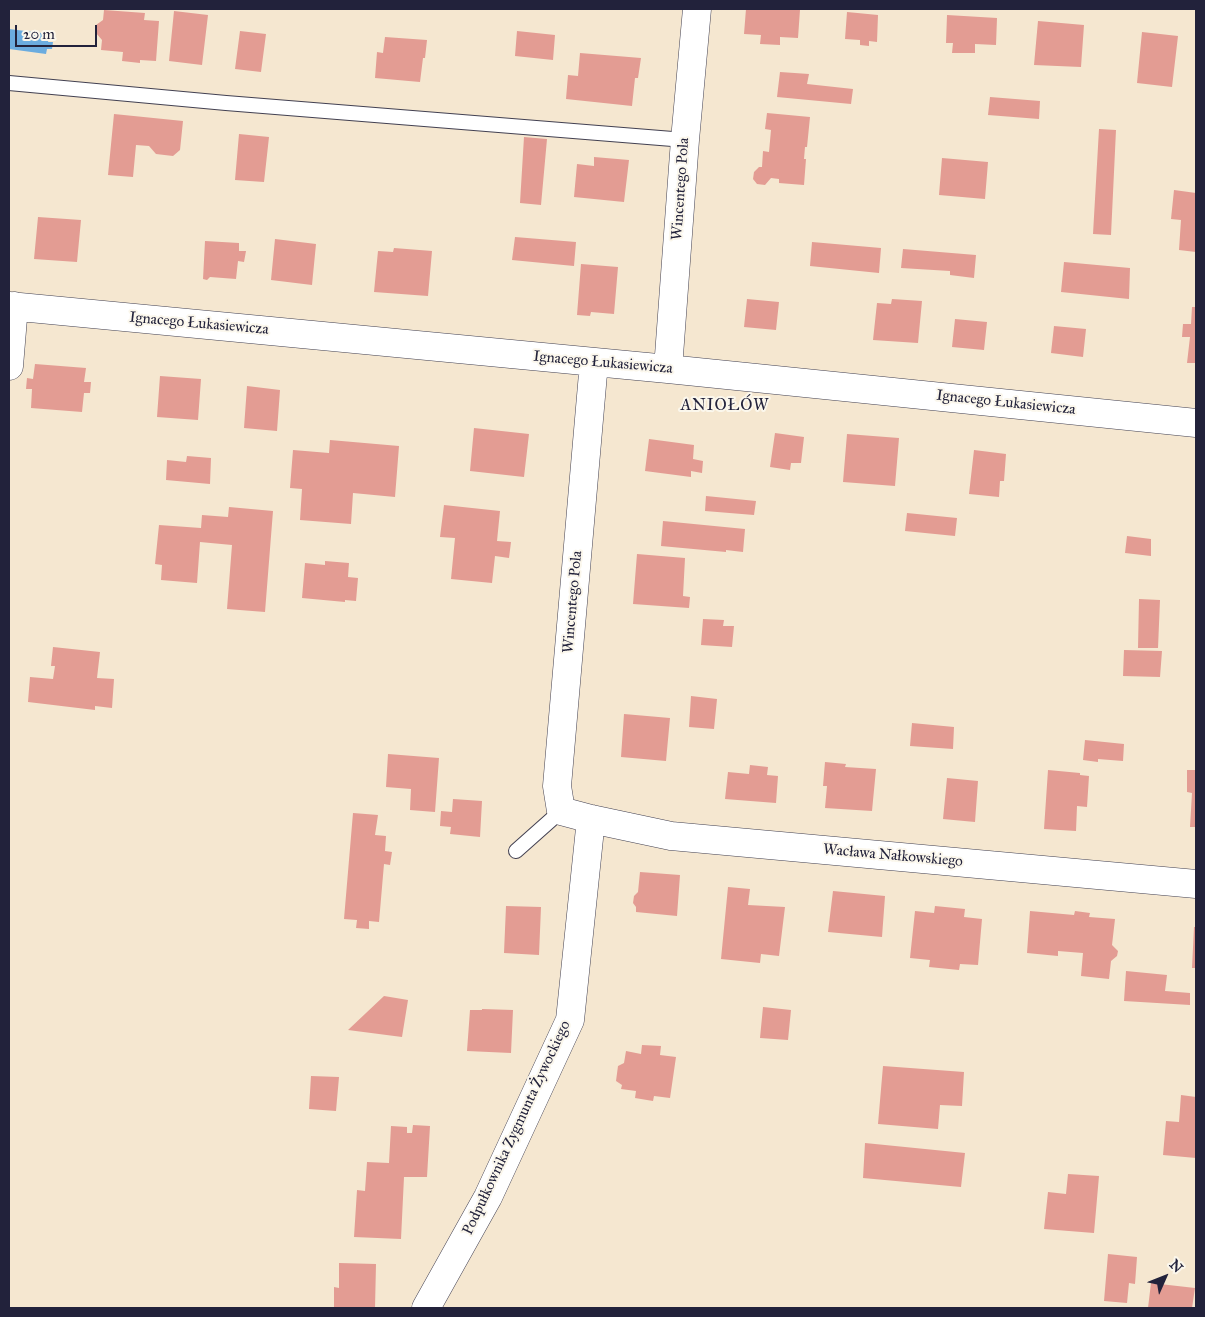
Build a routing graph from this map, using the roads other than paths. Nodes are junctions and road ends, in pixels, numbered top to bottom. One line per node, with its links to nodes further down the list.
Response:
1 (697, 9): 3 (street, Wincentego Pola)
2 (9, 83): 3 (lane)
3 (685, 140): 7 (street, Wincentego Pola)
4 (11, 306): 5 (street, Ignacego Łukasiewicza); 6 (street)
5 (594, 362): 7 (street, Ignacego Łukasiewicza); 9 (street, Wincentego Pola)
6 (9, 366)
7 (668, 369): 8 (street, Ignacego Łukasiewicza)
8 (1196, 422)
9 (561, 810): 10 (street); 11 (lane)
10 (591, 819): 12 (street, Wacława Nałkowskiego); 13 (street, Podpułkownika Zygmunta Żywockiego)
11 (516, 851)
12 (1196, 884)
13 (426, 1308)

